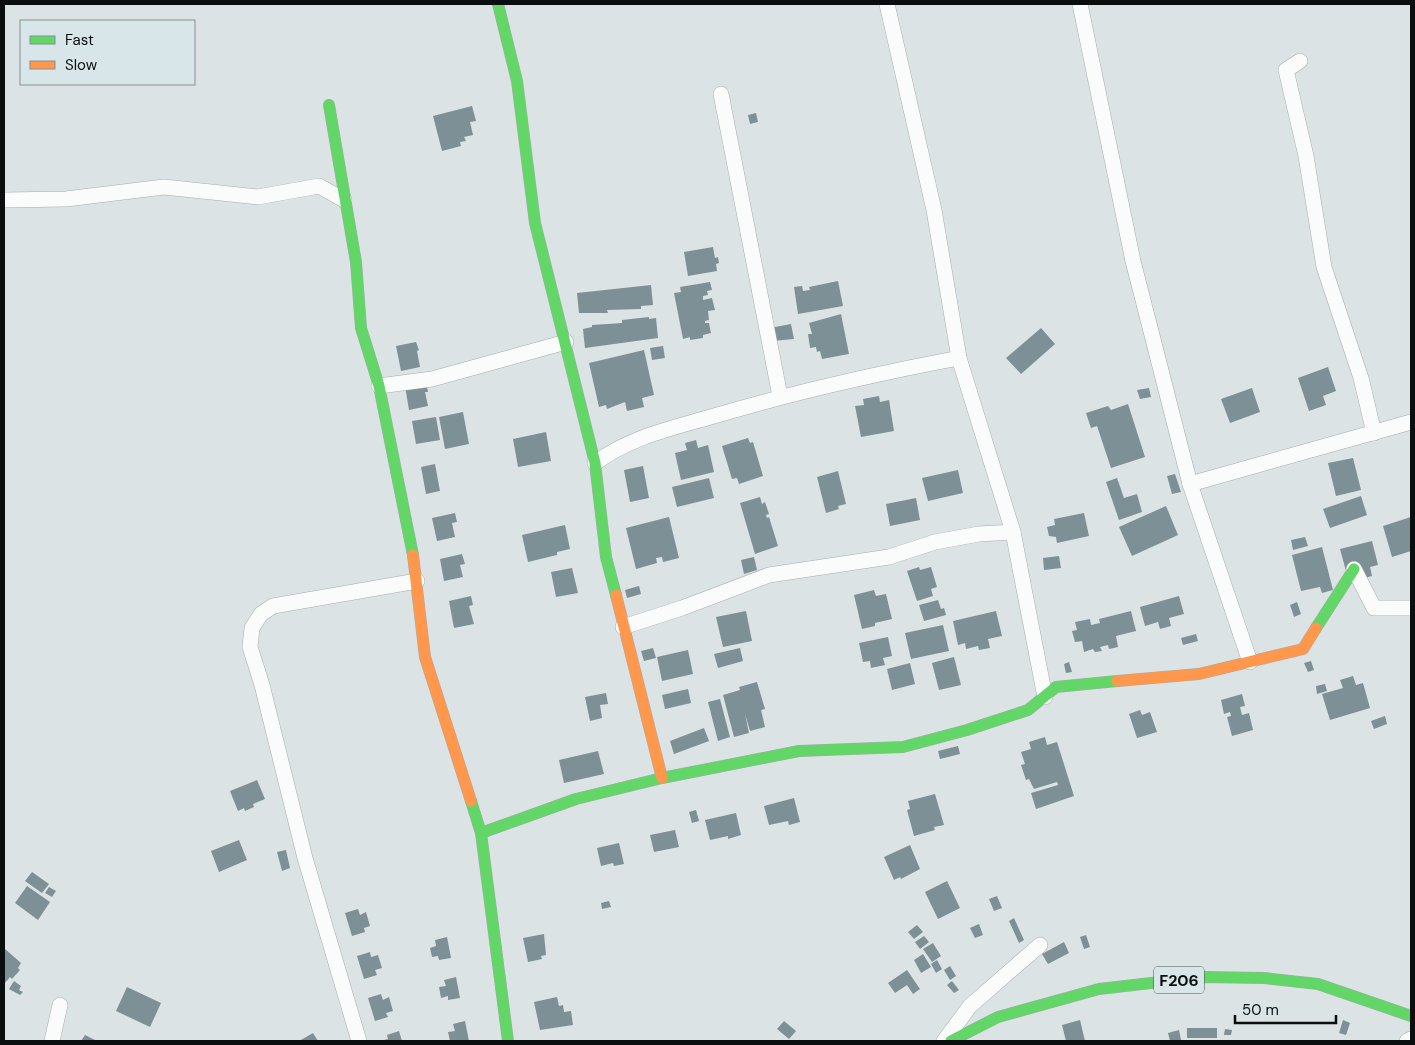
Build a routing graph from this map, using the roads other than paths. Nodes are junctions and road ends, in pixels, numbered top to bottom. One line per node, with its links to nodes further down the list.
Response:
1 (498, 4): 9 (street)
2 (888, 4): 10 (street)
3 (1080, 4): 16 (street)
4 (1300, 61): 14 (street)
5 (721, 94): 12 (street)
6 (329, 105): 8 (street)
7 (4, 200): 8 (street)
8 (344, 200): 11 (street)
9 (566, 342): 11 (street); 15 (street)
10 (959, 358): 12 (street); 17 (street)
11 (379, 386): 19 (street)
12 (780, 396): 15 (street)
13 (1411, 422): 14 (street)
14 (1374, 433): 16 (street)
15 (595, 462): 21 (street)
16 (1190, 484): 22 (street)
17 (1013, 532): 21 (street); 23 (street)
18 (1354, 569): 20 (street); 22 (street)
19 (417, 581): 25 (street); 31 (street)
20 (1411, 608)
21 (623, 627): 24 (street)
22 (1250, 662): 23 (street)
23 (1045, 697): 24 (street)
24 (662, 778): 25 (street)
25 (481, 833): 32 (street)
26 (1040, 945): 33 (street)
27 (60, 1005): 30 (street)
28 (1411, 1016): 34 (street, F206)
29 (1411, 1040): 35 (street)
30 (52, 1041)
31 (359, 1041)
32 (508, 1041)
33 (944, 1041)
34 (951, 1041)
35 (1407, 1041)

